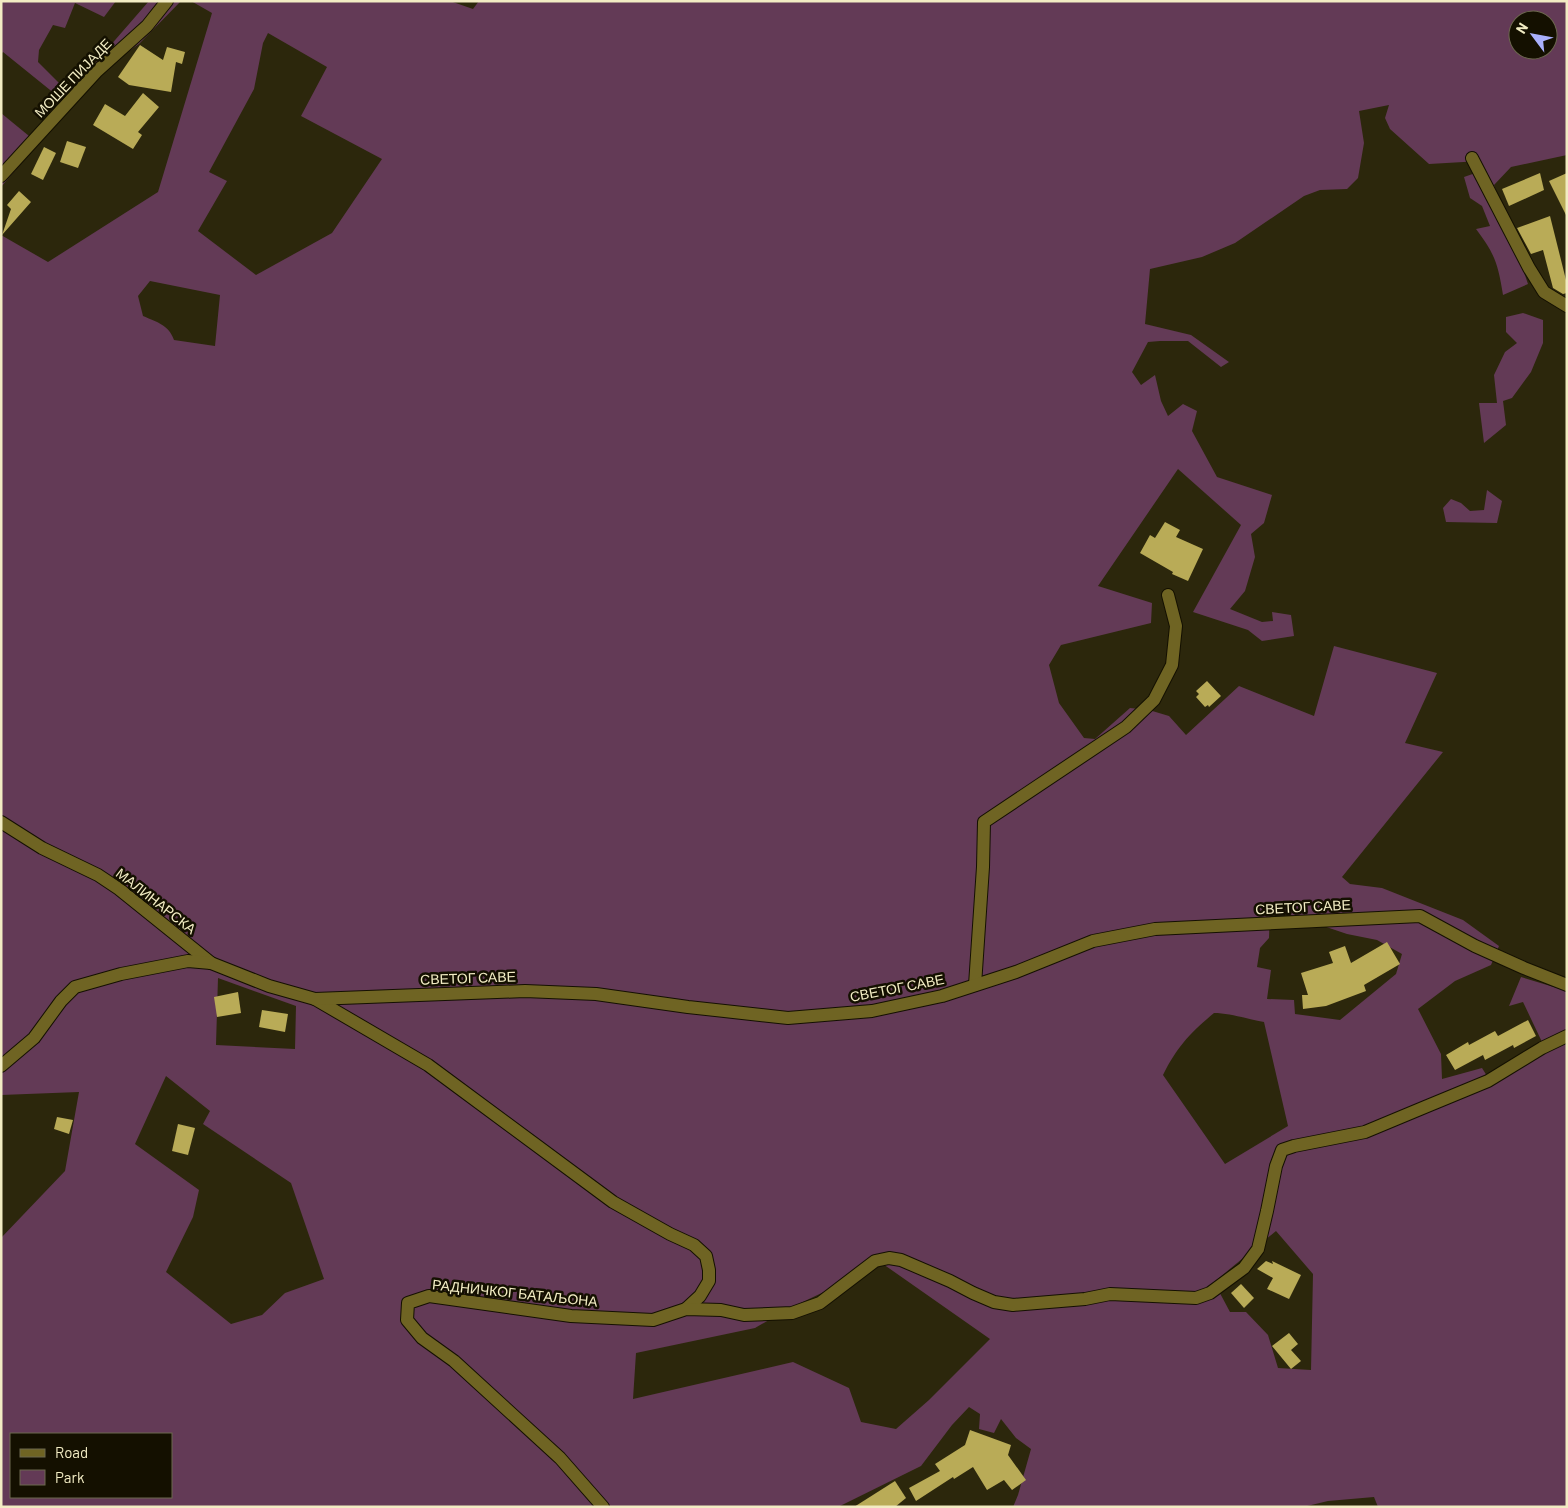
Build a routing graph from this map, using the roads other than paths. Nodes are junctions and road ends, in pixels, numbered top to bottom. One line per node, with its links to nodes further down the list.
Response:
1 (167, 1): 3 (street, МОШЕ ПИЈАДЕ)
2 (1472, 158): 4 (street)
3 (1, 176)
4 (1567, 306)
5 (1168, 595): 8 (street)
6 (1, 822): 7 (street, МАЛИНАРСКА)
7 (212, 963): 10 (street, СВЕТОГ САВЕ); 12 (street, СВЕТОГ САВЕ)
8 (975, 985): 9 (street, СВЕТОГ САВЕ); 10 (street, СВЕТОГ САВЕ)
9 (1567, 985)
10 (315, 999): 13 (street)
11 (1567, 1036): 13 (street, РАДНИЧКОГ БАТАЉОНА)
12 (1, 1066)
13 (686, 1309): 14 (street, РАДНИЧКОГ БАТАЉОНА)
14 (603, 1507)

